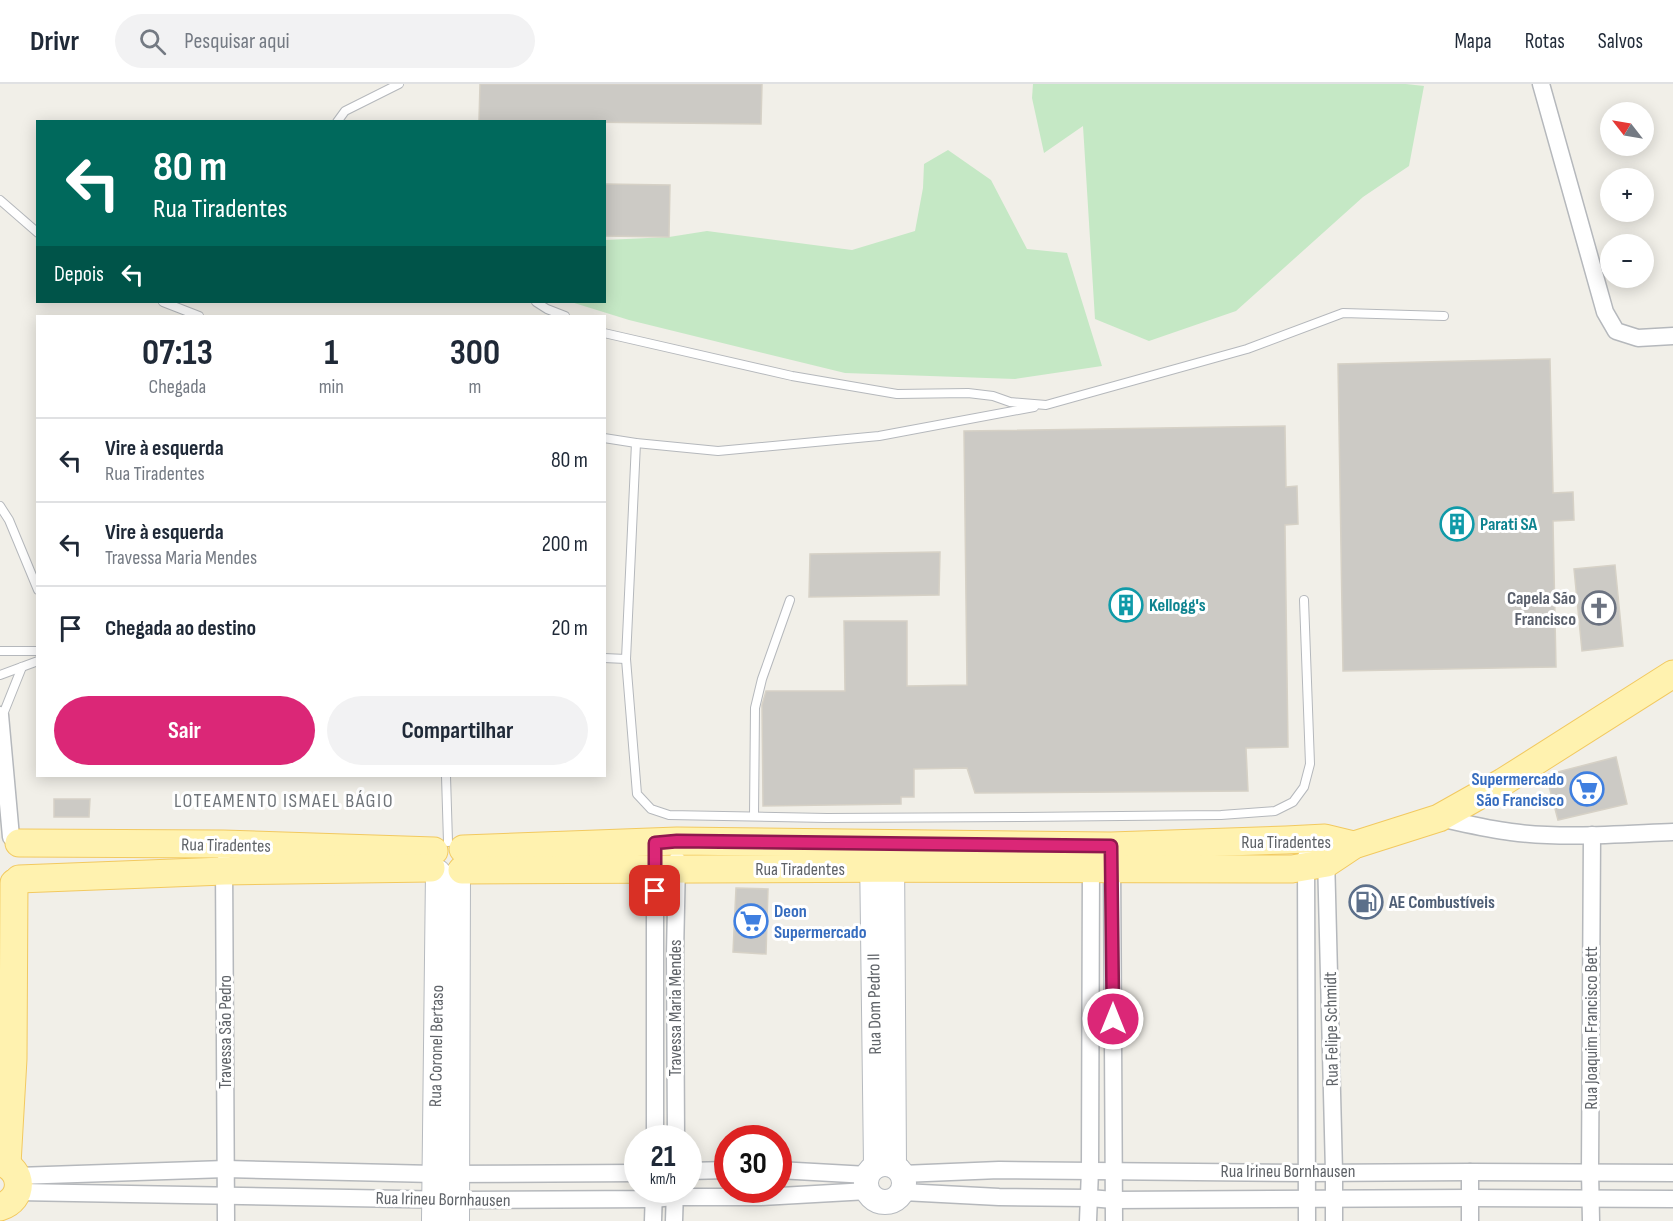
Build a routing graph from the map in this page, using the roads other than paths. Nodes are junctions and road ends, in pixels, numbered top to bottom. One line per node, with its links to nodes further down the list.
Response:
1 (399, 84): 3 (lane)
2 (1541, 84): 12 (street)
3 (338, 120)
4 (0, 200): 5 (lane)
5 (36, 231)
6 (166, 303): 8 (lane)
7 (538, 303): 9 (lane)
8 (196, 315)
9 (562, 315)
10 (1444, 316): 13 (lane)
11 (606, 333): 13 (lane)
12 (1673, 336)
13 (1046, 405): 15 (lane)
14 (606, 438): 15 (lane)
15 (636, 443): 23 (lane)
16 (0, 506): 17 (lane)
17 (36, 585)
18 (790, 600): 30 (lane)
19 (1304, 600): 30 (lane)
20 (36, 651): 21 (lane)
21 (1, 652)
22 (606, 658): 23 (lane)
23 (626, 659): 30 (lane)
24 (36, 662): 25 (lane)
25 (22, 667): 27 (lane); 28 (lane)
26 (1673, 674): 31 (main road)
27 (0, 675)
28 (1, 716): 34 (street)
29 (446, 777): 41 (lane, Rua Coronel Bertaso)
30 (754, 816)
31 (1439, 818): 33 (street); 38 (main road, Rua Tiradentes)
32 (1673, 832): 33 (street)
33 (1592, 835): 62 (street, Rua Joaquim Francisco Bett)
34 (10, 838): 36 (main road, Rua Tiradentes); 45 (main road)
35 (666, 842): 39 (main road, Rua Tiradentes); 41 (main road, Rua Tiradentes); 42 (street, Travessa Maria Mendes)
36 (81, 843): 37 (main road, Rua Tiradentes); 44 (main road)
37 (223, 844): 41 (main road, Rua Tiradentes); 43 (street, Travessa São Pedro)
38 (1316, 852): 40 (main road, Rua Tiradentes); 50 (street, Rua Felipe Schmidt); 51 (street, Rua Felipe Schmidt)
39 (882, 856): 40 (main road, Rua Tiradentes); 42 (main road, Rua Tiradentes); 69 (street, Rua Dom Pedro II)
40 (1101, 857): 48 (street); 49 (street)
41 (448, 861): 42 (main road, Rua Tiradentes); 43 (main road, Rua Tiradentes); 67 (street, Rua Coronel Bertaso)
42 (666, 869): 46 (street, Travessa Maria Mendes); 47 (street, Travessa Maria Mendes)
43 (224, 871): 44 (main road, Rua Tiradentes); 54 (street, Travessa São Pedro)
44 (84, 876): 45 (main road, Rua Tiradentes)
45 (11, 883): 68 (main road)
46 (675, 954): 47 (street); 53 (street, Travessa Maria Mendes)
47 (655, 957): 52 (street, Travessa Maria Mendes)
48 (1089, 975): 49 (street); 56 (street)
49 (1112, 976): 57 (street)
50 (1331, 1081): 51 (street); 60 (street, Rua Felipe Schmidt)
51 (1305, 1082): 65 (street, Rua Felipe Schmidt)
52 (656, 1125)
53 (676, 1125)
54 (226, 1169): 59 (street, Rua Irineu Bornhausen); 68 (street, Rua Irineu Bornhausen); 71 (street, Travessa São Pedro)
55 (999, 1170): 56 (street, Rua Irineu Bornhausen); 69 (street, Rua Irineu Bornhausen); 73 (street)
56 (1090, 1170): 57 (street, Rua Irineu Bornhausen); 75 (street)
57 (1113, 1170): 58 (street, Rua Irineu Bornhausen); 80 (street)
58 (1193, 1171): 65 (street, Rua Irineu Bornhausen); 81 (street)
59 (346, 1172): 67 (street, Rua Irineu Bornhausen); 74 (street)
60 (1334, 1172): 61 (street, Rua Irineu Bornhausen); 65 (street, Rua Irineu Bornhausen); 79 (street, Rua Felipe Schmidt)
61 (1470, 1172): 62 (street, Rua Irineu Bornhausen); 76 (street)
62 (1590, 1172): 66 (street, Rua Irineu Bornhausen); 77 (street, Rua Joaquim Francisco Bett)
63 (624, 1173): 67 (street, Rua Irineu Bornhausen)
64 (792, 1173): 69 (street, Rua Irineu Bornhausen)
65 (1307, 1173): 78 (street, Rua Felipe Schmidt)
66 (1673, 1173)
67 (446, 1175): 85 (street, Rua Coronel Bertaso)
68 (9, 1189): 71 (street, Rua Irineu Bornhausen)
69 (885, 1191): 70 (street, Rua Irineu Bornhausen); 73 (street, Rua Irineu Bornhausen)
70 (792, 1192)
71 (226, 1196): 74 (street, Rua Irineu Bornhausen); 86 (street, Travessa São Pedro)
72 (624, 1196): 85 (street, Rua Irineu Bornhausen)
73 (999, 1197): 75 (street, Rua Irineu Bornhausen)
74 (346, 1198): 85 (street, Rua Irineu Bornhausen)
75 (1089, 1198): 80 (street, Rua Irineu Bornhausen); 89 (street)
76 (1470, 1198): 77 (street, Rua Irineu Bornhausen); 79 (street, Rua Irineu Bornhausen); 93 (street)
77 (1591, 1198): 82 (street, Rua Irineu Bornhausen); 94 (street, Rua Joaquim Francisco Bett)
78 (1307, 1199): 79 (street, Rua Irineu Bornhausen); 81 (street, Rua Irineu Bornhausen); 91 (street, Rua Felipe Schmidt)
79 (1334, 1199): 92 (street, Rua Felipe Schmidt)
80 (1114, 1200): 81 (street, Rua Irineu Bornhausen); 90 (street)
81 (1193, 1200)
82 (1673, 1200)
83 (654, 1203): 87 (street)
84 (674, 1203): 88 (street)
85 (446, 1211)
86 (226, 1221)
87 (653, 1221)
88 (674, 1221)
89 (1088, 1221)
90 (1114, 1221)
91 (1307, 1221)
92 (1334, 1221)
93 (1470, 1221)
94 (1591, 1221)

